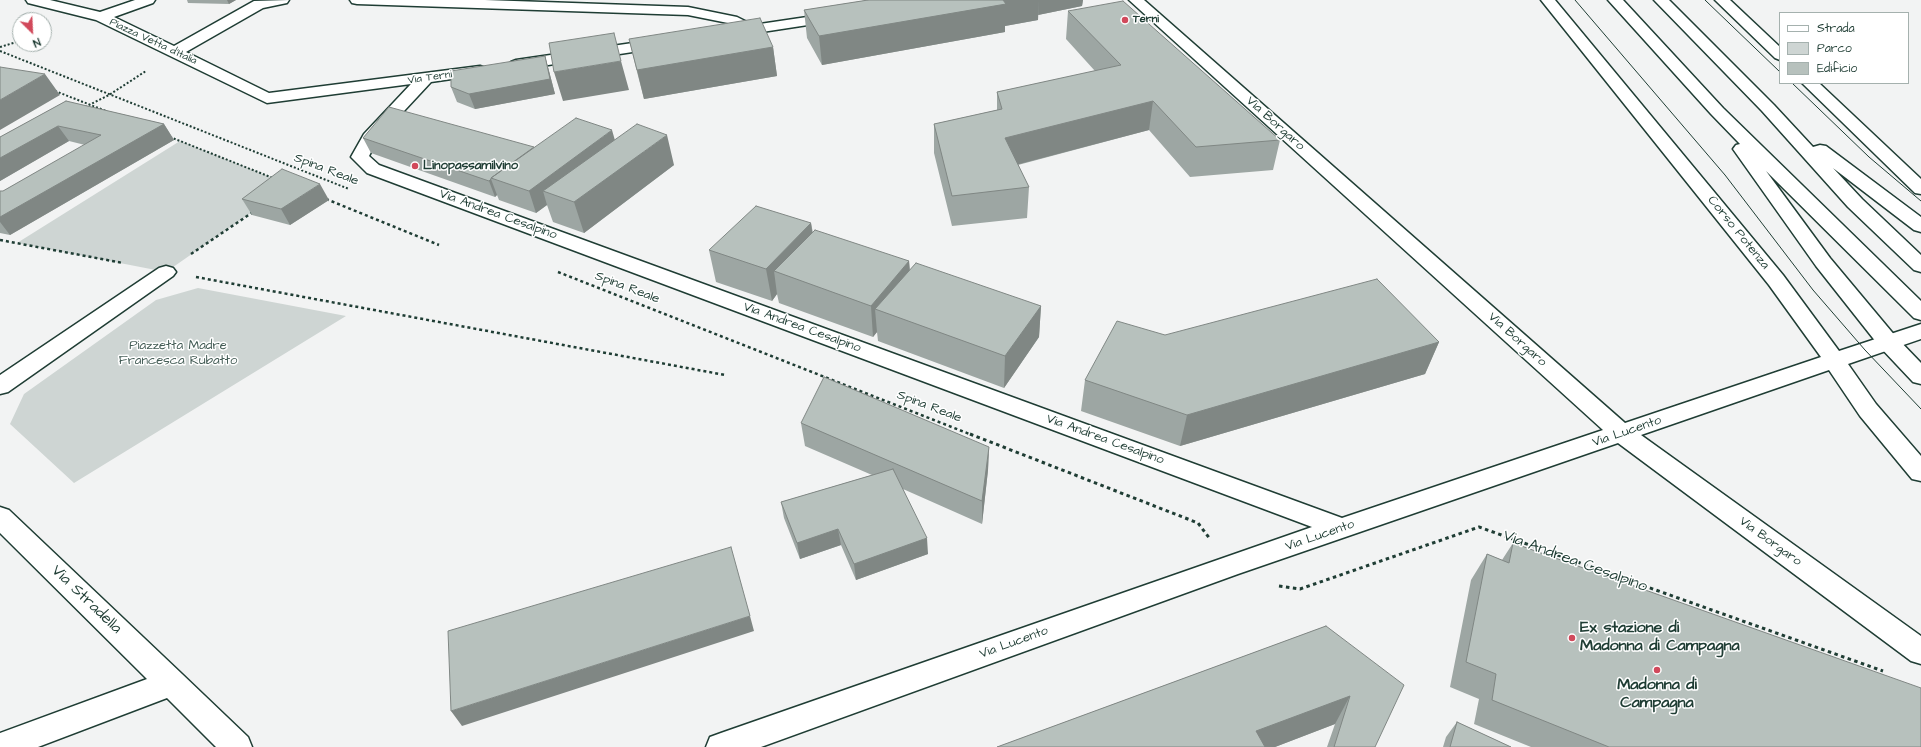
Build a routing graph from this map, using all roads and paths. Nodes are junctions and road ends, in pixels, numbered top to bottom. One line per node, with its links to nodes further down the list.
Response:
1 (33, 0): 11 (street, Piazza Vetta d'Italia)
2 (148, 0): 11 (street)
3 (282, 0): 18 (street)
4 (357, 0): 12 (street)
5 (1136, 0): 49 (street, Via Borgaro)
6 (1548, 0): 45 (street, Corso Potenza)
7 (1615, 0): 28 (street)
8 (1661, 0): 27 (street)
9 (1722, 0): 19 (street)
10 (846, 16): 12 (street)
11 (101, 17): 18 (street, Piazza Vetta d'Italia)
12 (752, 30): 13 (street)
13 (721, 35)
14 (674, 42): 20 (street, Via Terni)
15 (12, 43): 16 (path)
16 (0, 46)
17 (0, 51): 23 (path, Spina Reale)
18 (175, 52): 23 (path); 24 (street, Piazza Vetta d'Italia)
19 (1779, 54)
20 (425, 79): 24 (street, Via Terni); 52 (street, Via Andrea Cesalpino)
21 (1811, 84): 32 (street)
22 (49, 89): 25 (path)
23 (109, 95): 25 (path); 33 (path, Spina Reale)
24 (267, 98)
25 (91, 105): 26 (path); 29 (path)
26 (84, 108)
27 (1768, 108): 36 (street); 39 (street)
28 (1717, 111): 42 (street); 44 (street)
29 (111, 113)
30 (166, 135): 31 (path)
31 (276, 179)
32 (1921, 189)
33 (353, 191)
34 (322, 198): 38 (path)
35 (258, 208): 41 (path)
36 (1921, 226)
37 (0, 240): 41 (path)
38 (439, 245)
39 (1921, 266)
40 (553, 270): 53 (path, Spina Reale)
41 (166, 272): 46 (path); 48 (street)
42 (1921, 313)
43 (1921, 331): 44 (street, Via Lucento)
44 (1888, 342): 45 (street, Via Lucento); 47 (street)
45 (1834, 361): 49 (street, Via Lucento); 50 (street, Corso Potenza)
46 (725, 375)
47 (1921, 376)
48 (0, 386)
49 (1622, 434): 52 (street, Via Lucento); 54 (street, Via Borgaro)
50 (1921, 472)
51 (0, 517): 56 (street, Via Stradella)
52 (1342, 528): 53 (street, Via Lucento)
53 (1230, 566): 55 (path, Via Andrea Cesalpino); 59 (street, Via Lucento)
54 (1921, 652)
55 (1890, 674)
56 (172, 683): 57 (street); 58 (street, Via Stradella)
57 (0, 747)
58 (237, 747)
59 (721, 747)

